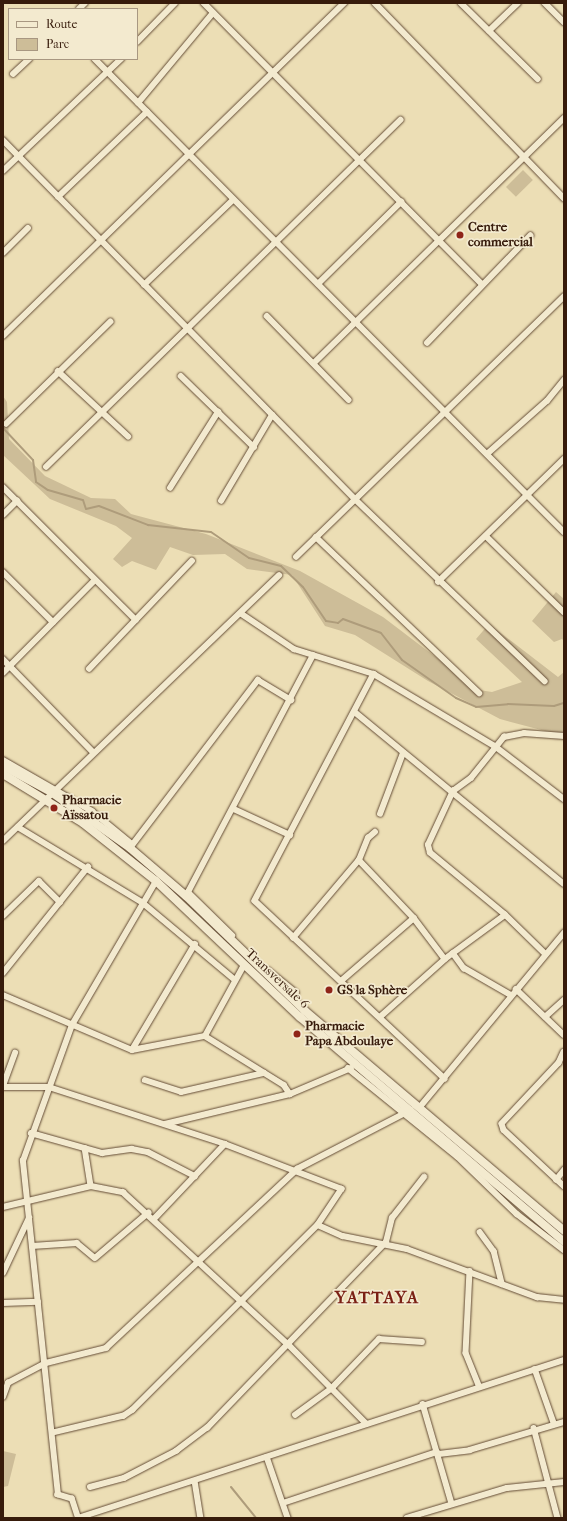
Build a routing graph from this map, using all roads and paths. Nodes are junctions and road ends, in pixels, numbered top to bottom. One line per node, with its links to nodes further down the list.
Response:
1 (175, 3): 11 (street)
2 (204, 3): 8 (street)
3 (344, 3): 16 (street)
4 (375, 3): 26 (street)
5 (461, 3): 10 (street)
6 (518, 3): 10 (street)
7 (545, 3): 9 (street)
8 (213, 13): 16 (street); 19 (street)
9 (564, 22)
10 (489, 31): 18 (street)
11 (138, 41)
12 (27, 60): 17 (street)
13 (96, 60): 15 (street)
14 (120, 60): 15 (street)
15 (108, 72): 19 (street); 25 (street)
16 (272, 73): 24 (street); 27 (street)
17 (13, 74)
18 (538, 79)
19 (138, 103): 20 (street)
20 (147, 112): 24 (street); 29 (street)
21 (564, 118): 26 (street)
22 (400, 120): 27 (street)
23 (3, 140): 25 (street)
24 (188, 155): 31 (street); 36 (street)
25 (18, 156): 28 (street); 29 (street)
26 (523, 158): 30 (street); 35 (street)
27 (359, 160): 32 (street); 37 (street)
28 (3, 171)
29 (58, 197): 36 (street)
30 (564, 198)
31 (233, 200): 37 (street); 41 (street)
32 (401, 202): 35 (street); 39 (street)
33 (28, 228): 38 (street)
34 (530, 236): 40 (street)
35 (439, 240): 40 (street); 45 (street)
36 (100, 241): 41 (street); 47 (street)
37 (276, 244): 39 (street); 46 (street)
38 (3, 253)
39 (318, 284): 45 (street)
40 (482, 284): 48 (street)
41 (144, 285): 46 (street)
42 (564, 296): 56 (street)
43 (268, 316): 49 (street)
44 (110, 322): 50 (street)
45 (356, 322): 49 (street); 56 (street)
46 (187, 328): 54 (street); 57 (street)
47 (3, 336)
48 (427, 343)
49 (314, 363): 53 (street)
50 (58, 371): 54 (street); 58 (street)
51 (181, 376): 55 (street)
52 (564, 380): 61 (street)
53 (349, 400)
54 (102, 411): 59 (street); 63 (street)
55 (218, 412): 60 (street); 65 (street)
56 (444, 412): 61 (street); 67 (street)
57 (272, 415): 60 (street); 67 (street)
58 (6, 424)
59 (128, 436)
60 (254, 447): 69 (street)
61 (487, 454): 66 (street)
62 (564, 459): 66 (street)
63 (46, 466)
64 (3, 488): 68 (street)
65 (170, 488)
66 (527, 495): 71 (street); 72 (street)
67 (355, 499): 73 (street); 79 (street)
68 (17, 501): 70 (street); 78 (street)
69 (221, 501)
70 (3, 515)
71 (564, 532)
72 (486, 536): 79 (street); 80 (street)
73 (316, 537): 74 (street); 91 (street)
74 (296, 556)
75 (192, 561): 82 (street)
76 (3, 572): 83 (street)
77 (279, 575): 81 (street)
78 (94, 581): 82 (street); 83 (street)
79 (438, 582): 90 (street)
80 (564, 612)
81 (242, 614): 84 (street); 96 (street)
82 (136, 620): 87 (street)
83 (53, 622): 86 (street)
84 (313, 655): 89 (street); 92 (street)
85 (3, 659): 86 (street)
86 (10, 666): 88 (street); 96 (street)
87 (89, 669)
88 (3, 673)
89 (374, 674): 93 (street); 95 (street)
90 (545, 681)
91 (478, 693)
92 (291, 700): 104 (street); 110 (street)
93 (356, 713): 97 (street); 108 (street)
94 (564, 736): 95 (street)
95 (495, 746): 101 (street); 103 (street)
96 (93, 752): 102 (street)
97 (404, 753): 101 (street); 105 (street)
98 (3, 760): 102 (street)
99 (3, 766): 102 (main road, Transversale 6)
100 (3, 774): 102 (main road, Transversale 6)
101 (453, 791): 114 (street); 118 (street)
102 (51, 793): 106 (street); 110 (main road, Transversale 6); 113 (main road, Transversale 6)
103 (564, 799)
104 (234, 808): 108 (street); 115 (street)
105 (380, 814)
106 (18, 827): 109 (street); 112 (street)
107 (374, 832): 111 (street)
108 (290, 835): 122 (street)
109 (3, 841)
110 (131, 846): 115 (main road, Transversale 6)
111 (359, 860): 120 (street); 122 (street)
112 (88, 867): 116 (street); 117 (street)
113 (156, 881): 117 (street); 127 (main road, Transversale 6)
114 (564, 884)
115 (187, 894): 151 (main road, Transversale 6)
116 (60, 902): 119 (street); 128 (street)
117 (142, 902): 123 (street); 137 (street)
118 (505, 915): 124 (street); 125 (street)
119 (3, 916)
120 (414, 918): 126 (street); 130 (street)
121 (564, 933): 125 (street)
122 (294, 938): 130 (street)
123 (195, 944): 129 (street); 140 (street)
124 (453, 953): 126 (street); 133 (street)
125 (545, 954): 131 (street)
126 (444, 959): 135 (street)
127 (244, 965): 129 (street); 143 (main road, Transversale 6)
128 (3, 973)
129 (234, 979): 139 (street)
130 (341, 981): 135 (street)
131 (516, 989): 133 (street); 136 (street)
132 (3, 995): 137 (street)
133 (511, 995): 146 (street)
134 (564, 1000): 136 (street)
135 (380, 1017): 146 (street)
136 (544, 1017): 138 (street)
137 (72, 1025): 140 (street); 149 (street)
138 (564, 1035)
139 (205, 1036): 140 (street); 145 (street)
140 (132, 1050)
141 (564, 1052): 163 (street)
142 (15, 1053): 148 (street)
143 (358, 1066): 144 (street); 152 (main road, Transversale 6)
144 (348, 1068): 150 (street); 153 (street)
145 (264, 1073): 147 (street); 150 (street)
146 (445, 1079): 151 (street)
147 (145, 1080)
148 (3, 1087): 149 (street)
149 (49, 1087): 154 (street); 155 (street)
150 (290, 1094): 154 (street)
151 (420, 1107): 172 (main road, Transversale 6)
152 (411, 1110): 153 (street); 158 (main road, Transversale 6)
153 (403, 1113): 158 (street); 159 (street)
154 (164, 1124): 156 (street)
155 (31, 1133): 157 (street); 166 (street)
156 (224, 1144): 159 (street); 161 (street)
157 (85, 1148): 161 (street); 164 (street)
158 (451, 1148): 176 (main road, Transversale 6)
159 (296, 1169): 171 (street); 177 (street)
160 (564, 1170): 163 (street)
161 (195, 1176): 170 (street)
162 (424, 1177): 174 (street)
163 (556, 1180): 165 (street)
164 (91, 1186): 166 (street); 168 (street)
165 (564, 1186)
166 (28, 1201): 167 (street); 169 (street)
167 (3, 1207)
168 (148, 1213): 170 (street); 175 (street)
169 (29, 1217): 175 (street); 179 (street)
170 (154, 1219): 177 (street)
171 (318, 1225): 174 (street); 182 (street)
172 (564, 1231)
173 (480, 1232): 180 (street)
174 (386, 1242): 178 (street); 186 (street)
175 (32, 1246): 183 (street)
176 (564, 1247)
177 (197, 1260): 182 (street); 188 (street)
178 (470, 1271): 180 (street); 190 (street)
179 (3, 1273)
180 (502, 1284): 181 (street)
181 (564, 1300)
182 (240, 1301): 186 (street); 199 (street)
183 (38, 1302): 184 (street); 188 (street)
184 (3, 1303)
185 (422, 1342): 191 (street)
186 (288, 1344): 191 (street); 205 (street)
187 (564, 1360): 189 (street)
188 (46, 1363): 192 (street); 199 (street)
189 (535, 1369): 190 (street); 195 (street)
190 (479, 1386): 193 (street)
191 (332, 1388): 194 (street); 197 (street)
192 (3, 1397)
193 (422, 1404): 197 (street); 200 (street)
194 (295, 1415)
195 (554, 1422): 196 (street); 198 (street)
196 (564, 1422)
197 (367, 1424): 201 (street)
198 (534, 1428): 200 (street); 204 (street)
199 (53, 1432): 208 (street)
200 (438, 1453): 206 (street); 207 (street)
201 (267, 1457): 202 (street); 206 (street)
202 (195, 1481): 208 (street); 209 (street)
203 (564, 1482): 204 (street)
204 (551, 1483): 207 (street); 212 (street)
205 (90, 1487)
206 (283, 1503): 210 (street)
207 (452, 1504): 211 (street)
208 (78, 1518)
209 (201, 1518)
210 (288, 1518)
211 (407, 1518)
212 (558, 1518)

